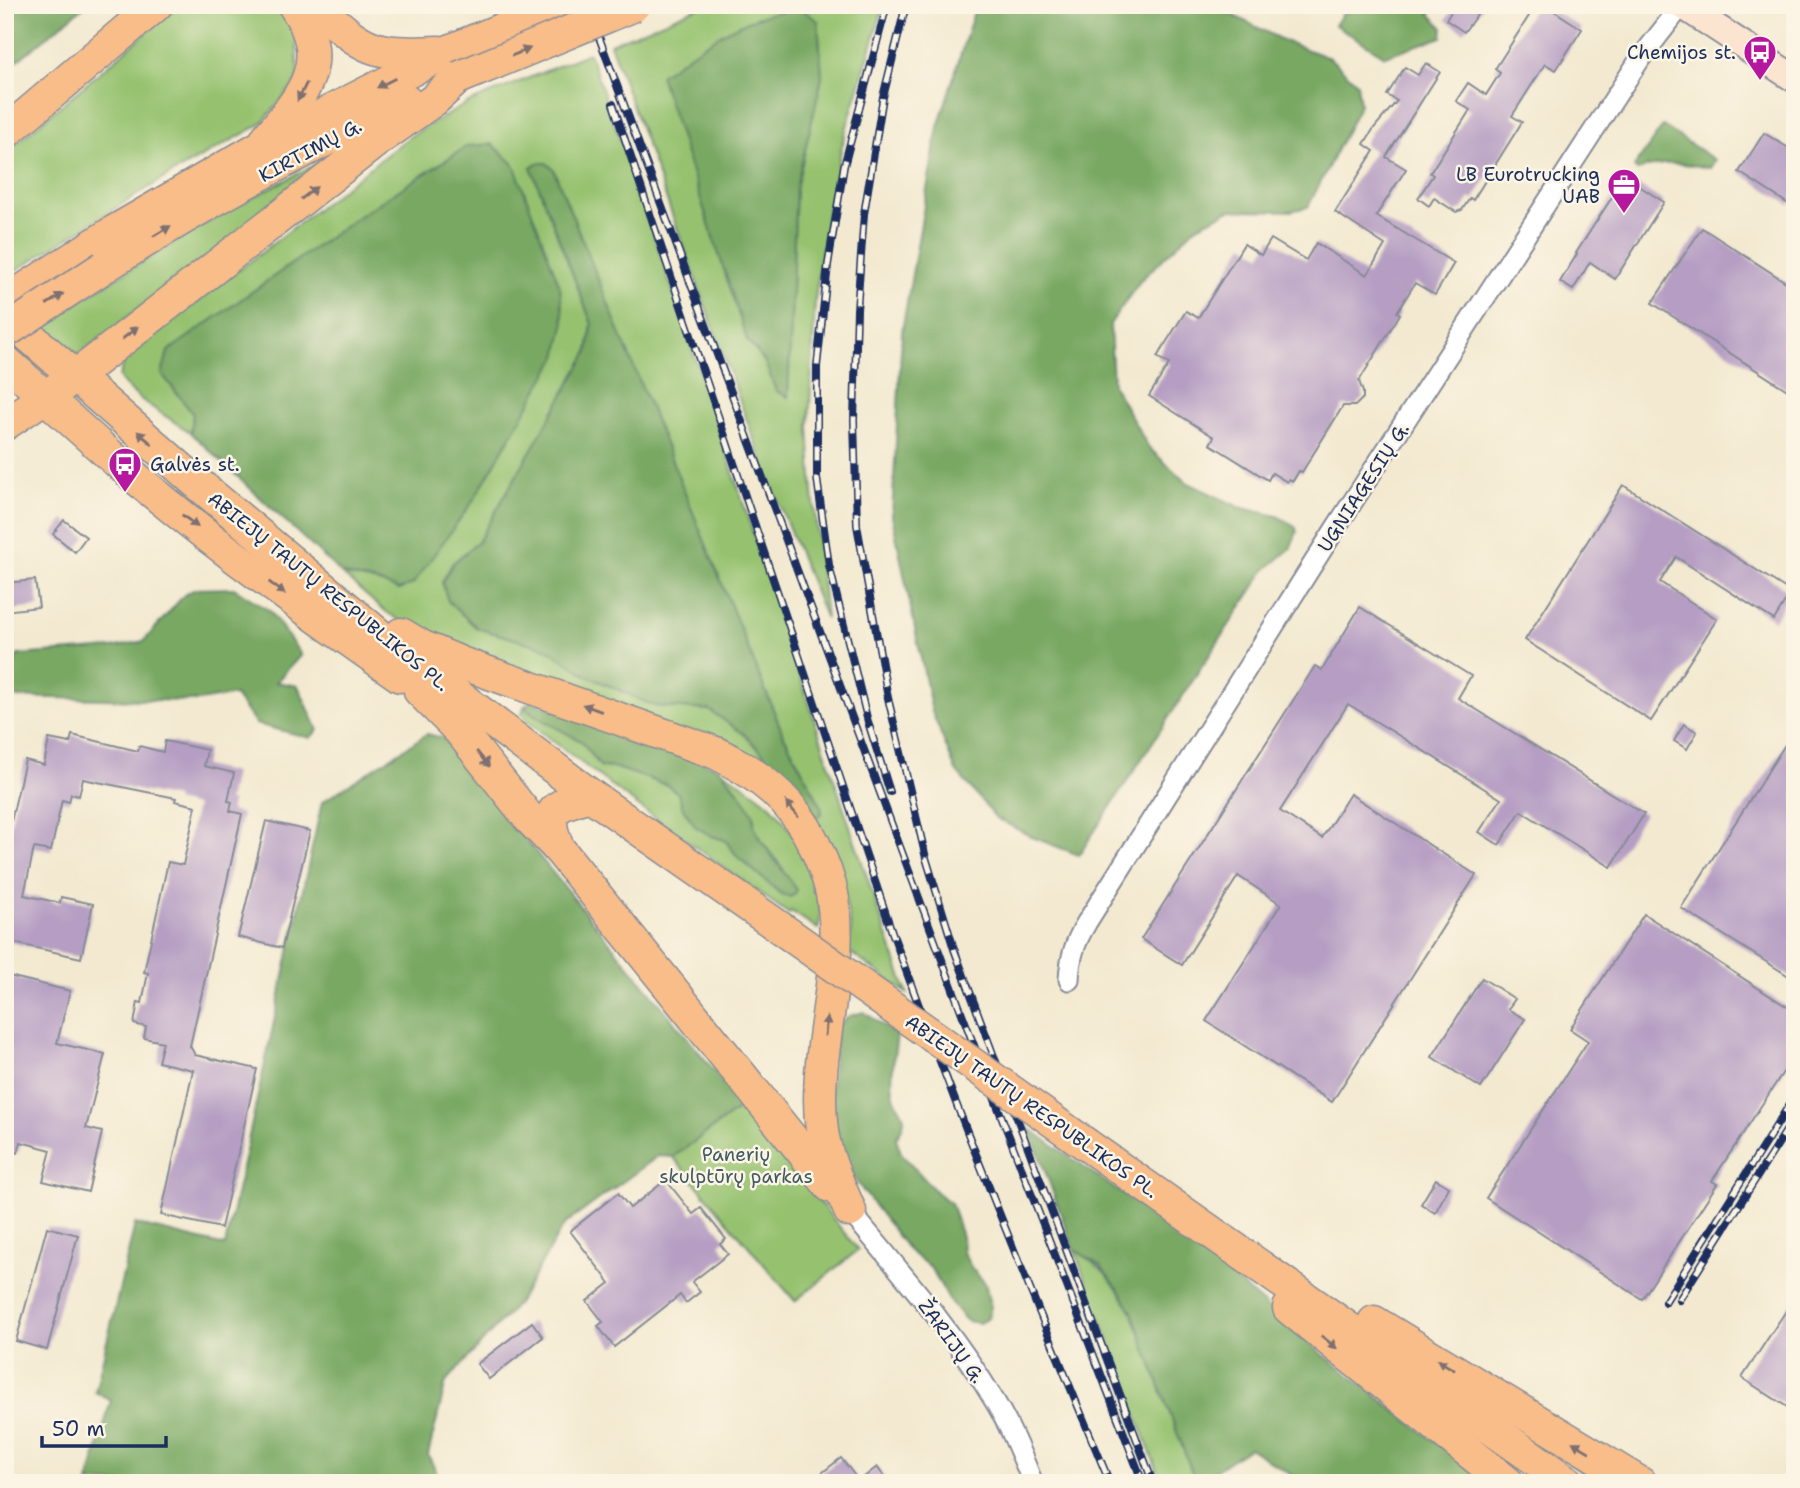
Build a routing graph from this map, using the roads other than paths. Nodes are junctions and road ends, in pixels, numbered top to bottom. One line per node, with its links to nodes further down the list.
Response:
1 (156, 5): 9 (highway)
2 (294, 5): 10 (highway, one-way to 10)
3 (315, 5): 7 (highway)
4 (560, 5): 7 (highway, KIRTIMŲ G.)
5 (634, 5): 7 (highway, KIRTIMŲ G., one-way to 5, bridge)
6 (1682, 5): 8 (main road); 24 (street, UGNIAGESIŲ G.)
7 (453, 65): 10 (highway, KIRTIMŲ G., one-way to 10); 11 (highway, KIRTIMŲ G., one-way to 7); 16 (highway, one-way to 7)
8 (1795, 79)
9 (5, 133)
10 (260, 147): 11 (highway, KIRTIMŲ G.)
11 (96, 258): 12 (highway, KIRTIMŲ G.); 14 (highway, KIRTIMŲ G., one-way to 11, bridge)
12 (5, 302)
13 (5, 315): 16 (highway, ABIEJŲ TAUTŲ RESPUBLIKOS PL.)
14 (5, 332)
15 (5, 361): 17 (highway, ABIEJŲ TAUTŲ RESPUBLIKOS PL.)
16 (76, 376): 17 (highway); 19 (highway, ABIEJŲ TAUTŲ RESPUBLIKOS PL., one-way to 16)
17 (45, 397): 18 (highway); 20 (highway, ABIEJŲ TAUTŲ RESPUBLIKOS PL., one-way to 20)
18 (5, 424)
19 (333, 595): 21 (highway, ABIEJŲ TAUTŲ RESPUBLIKOS PL.); 25 (highway, one-way to 19)
20 (421, 691): 21 (highway, ABIEJŲ TAUTŲ RESPUBLIKOS PL.); 23 (highway, one-way to 23)
21 (497, 726): 22 (highway, ABIEJŲ TAUTŲ RESPUBLIKOS PL.)
22 (590, 795): 23 (highway); 28 (highway, ABIEJŲ TAUTŲ RESPUBLIKOS PL., bridge)
23 (558, 848): 26 (highway)
24 (1069, 980)
25 (820, 1094): 26 (highway); 27 (highway)
26 (773, 1113): 27 (highway)
27 (850, 1211): 30 (street, ŽARIJŲ G.)
28 (1207, 1228): 29 (highway, ABIEJŲ TAUTŲ RESPUBLIKOS PL.); 31 (highway, one-way to 31)
29 (1245, 1254): 32 (highway, ABIEJŲ TAUTŲ RESPUBLIKOS PL.); 33 (highway, one-way to 29)
30 (1033, 1483)
31 (1508, 1483)
32 (1569, 1483)
33 (1640, 1483)

